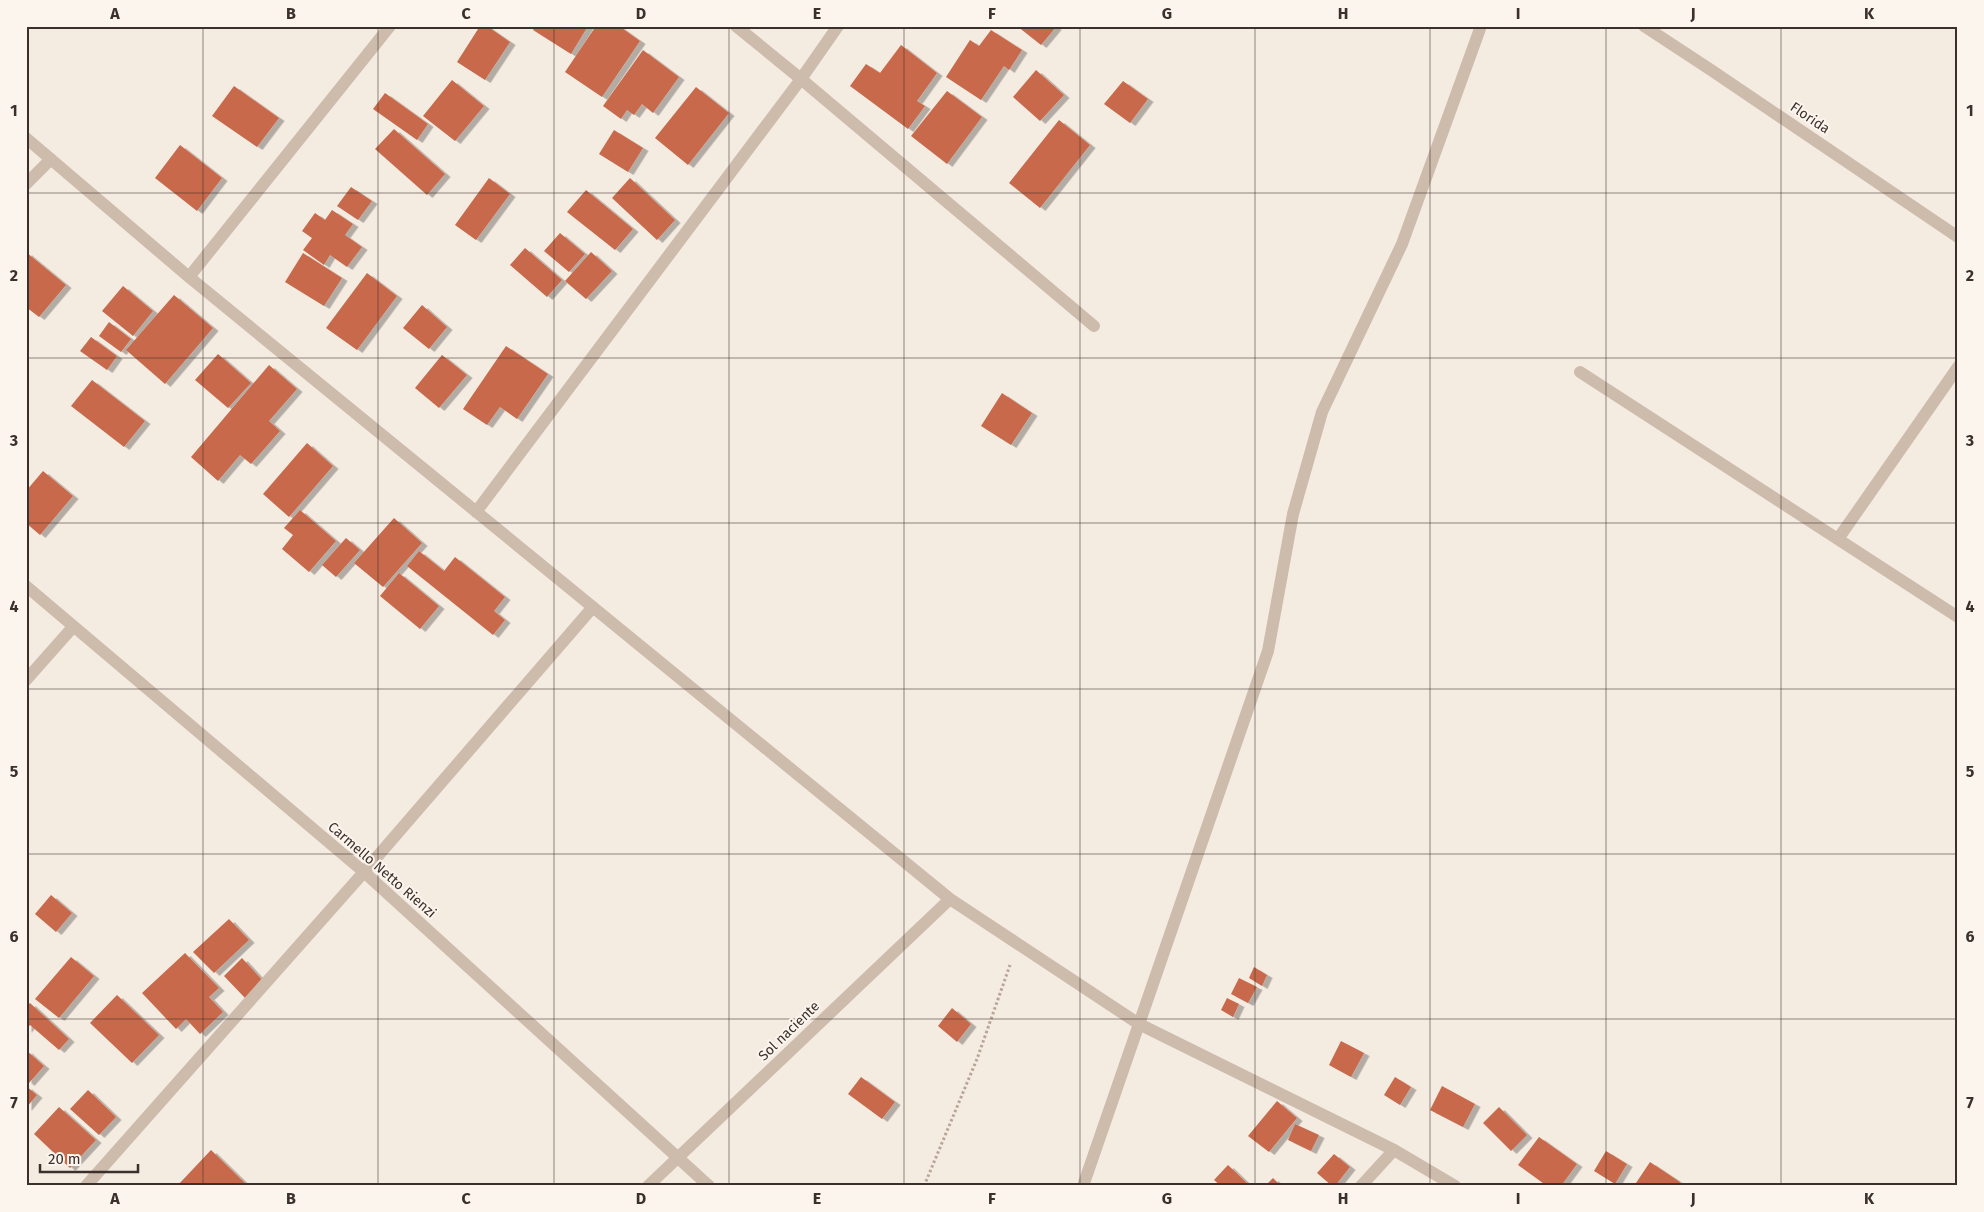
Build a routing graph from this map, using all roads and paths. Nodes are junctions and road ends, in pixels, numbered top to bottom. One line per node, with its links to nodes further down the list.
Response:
1 (390, 26): 11 (street)
2 (736, 26): 6 (street)
3 (838, 26): 6 (street)
4 (1481, 26): 25 (street)
5 (1644, 26): 10 (street, Florida)
6 (802, 79): 12 (street); 15 (street)
7 (26, 138): 8 (street)
8 (51, 159): 9 (street); 11 (street)
9 (26, 184)
10 (1958, 237)
11 (189, 277): 15 (street)
12 (1094, 326)
13 (1958, 367): 16 (street)
14 (1580, 372): 16 (street)
15 (476, 512): 18 (street)
16 (1838, 540): 19 (street)
17 (26, 586): 20 (street, Carmello Netto Rienzi)
18 (593, 607): 22 (street); 23 (street)
19 (1958, 617)
20 (73, 627): 21 (street); 22 (street, Carmello Netto Rienzi)
21 (26, 680)
22 (364, 872): 27 (street, Carmello Netto Rienzi); 28 (street)
23 (950, 899): 24 (street); 27 (street, Sol naciente)
24 (1018, 944): 25 (street); 31 (path)
25 (1138, 1024): 26 (street); 32 (street)
26 (1394, 1150): 33 (street); 34 (street)
27 (678, 1158): 29 (street, Sol naciente); 30 (street, Carmello Netto Rienzi)
28 (86, 1186)
29 (648, 1186)
30 (709, 1186)
31 (924, 1186)
32 (1083, 1186)
33 (1361, 1186)
34 (1455, 1186)

